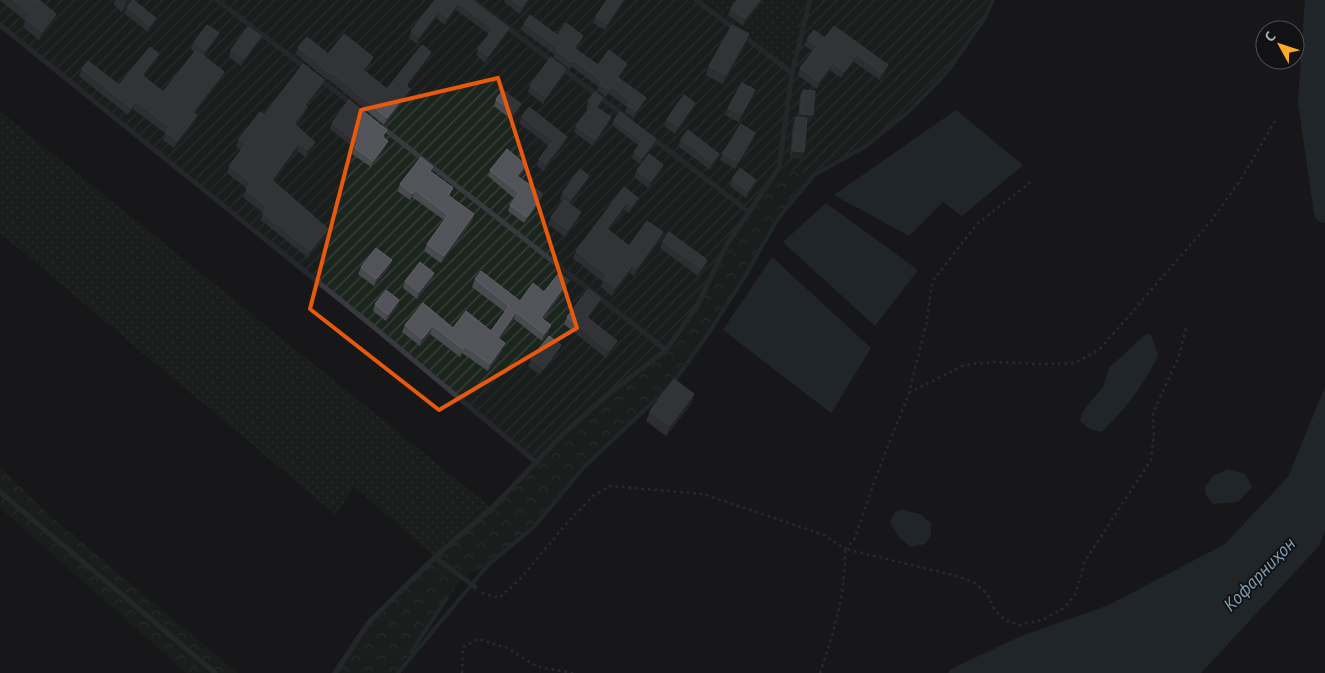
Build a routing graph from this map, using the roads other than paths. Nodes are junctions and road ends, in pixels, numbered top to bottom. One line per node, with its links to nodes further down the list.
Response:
1 (218, 0): 7 (lane)
2 (472, 0): 8 (lane)
3 (696, 0): 6 (lane)
4 (810, 0): 6 (lane)
5 (0, 25): 13 (lane)
6 (792, 73): 11 (lane)
7 (356, 108)
8 (634, 123)
9 (380, 126): 12 (lane)
10 (649, 135): 11 (lane)
11 (749, 212): 12 (lane)
12 (666, 350): 13 (lane)
13 (538, 463): 15 (lane)
14 (0, 492): 17 (lane)
15 (435, 557): 16 (lane); 18 (lane)
16 (475, 587)
17 (215, 673)
18 (336, 673)

